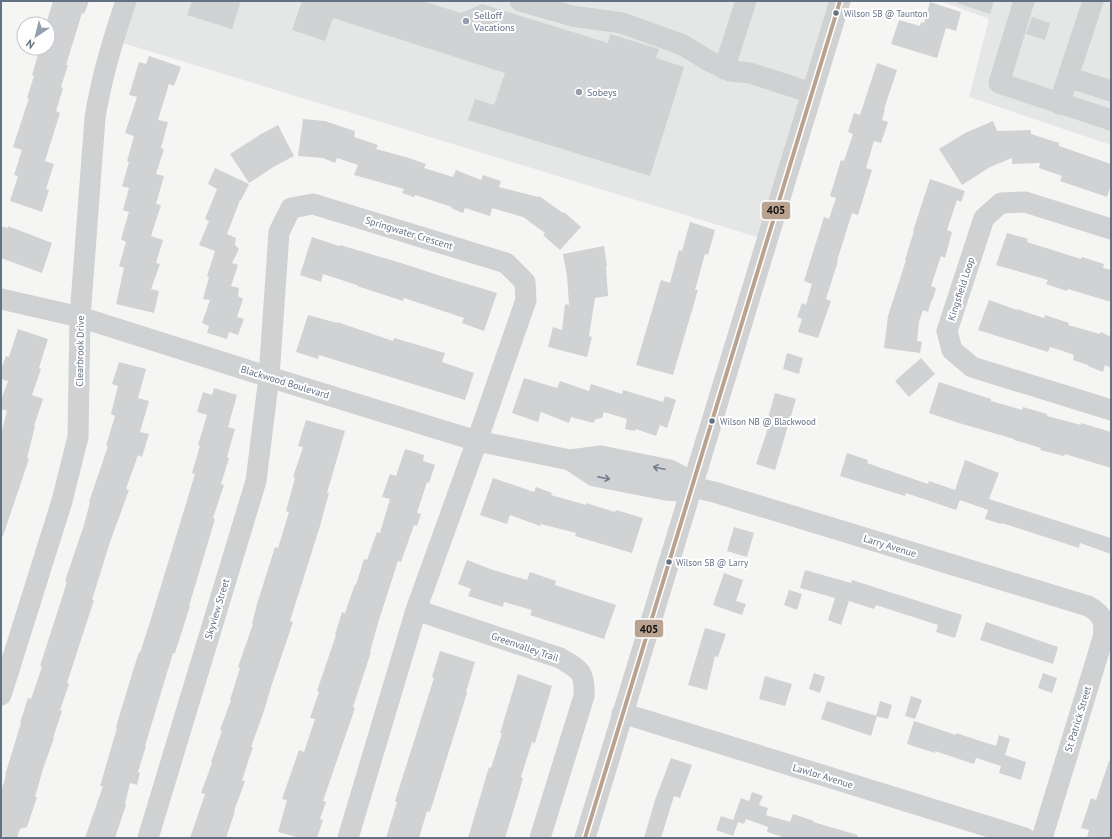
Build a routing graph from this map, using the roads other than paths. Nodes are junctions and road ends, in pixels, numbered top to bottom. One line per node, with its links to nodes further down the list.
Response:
1 (126, 1): 15 (street, Clearbrook Drive)
2 (520, 1): 7 (street)
3 (746, 1): 7 (street)
4 (840, 1): 10 (street)
5 (1024, 1): 11 (street)
6 (1093, 1): 8 (street)
7 (724, 69): 10 (street)
8 (1068, 77): 9 (street); 11 (street)
9 (1111, 91)
10 (812, 93): 19 (street)
11 (1060, 104): 12 (street)
12 (1111, 120)
13 (1111, 229): 17 (street, Kingsfield Loop)
14 (1, 299): 15 (street, Blackwood Boulevard)
15 (80, 317): 16 (street, Blackwood Boulevard); 22 (street, Clearbrook Drive)
16 (269, 377): 18 (street, Blackwood Boulevard); 18 (street, Springwater Crescent); 24 (street, Skyview Street)
17 (1111, 410)
18 (477, 441): 19 (street, Blackwood Boulevard); 21 (street)
19 (692, 487): 20 (street, Larry Avenue); 23 (street)
20 (1088, 606): 29 (street, St Patrick Street)
21 (416, 610): 25 (street); 26 (street, Greenvalley Trail)
22 (1, 695)
23 (622, 713): 27 (street); 28 (street, Lawlor Avenue)
24 (148, 838)
25 (348, 838)
26 (540, 838)
27 (585, 838)
28 (1025, 838)
29 (1042, 838)

